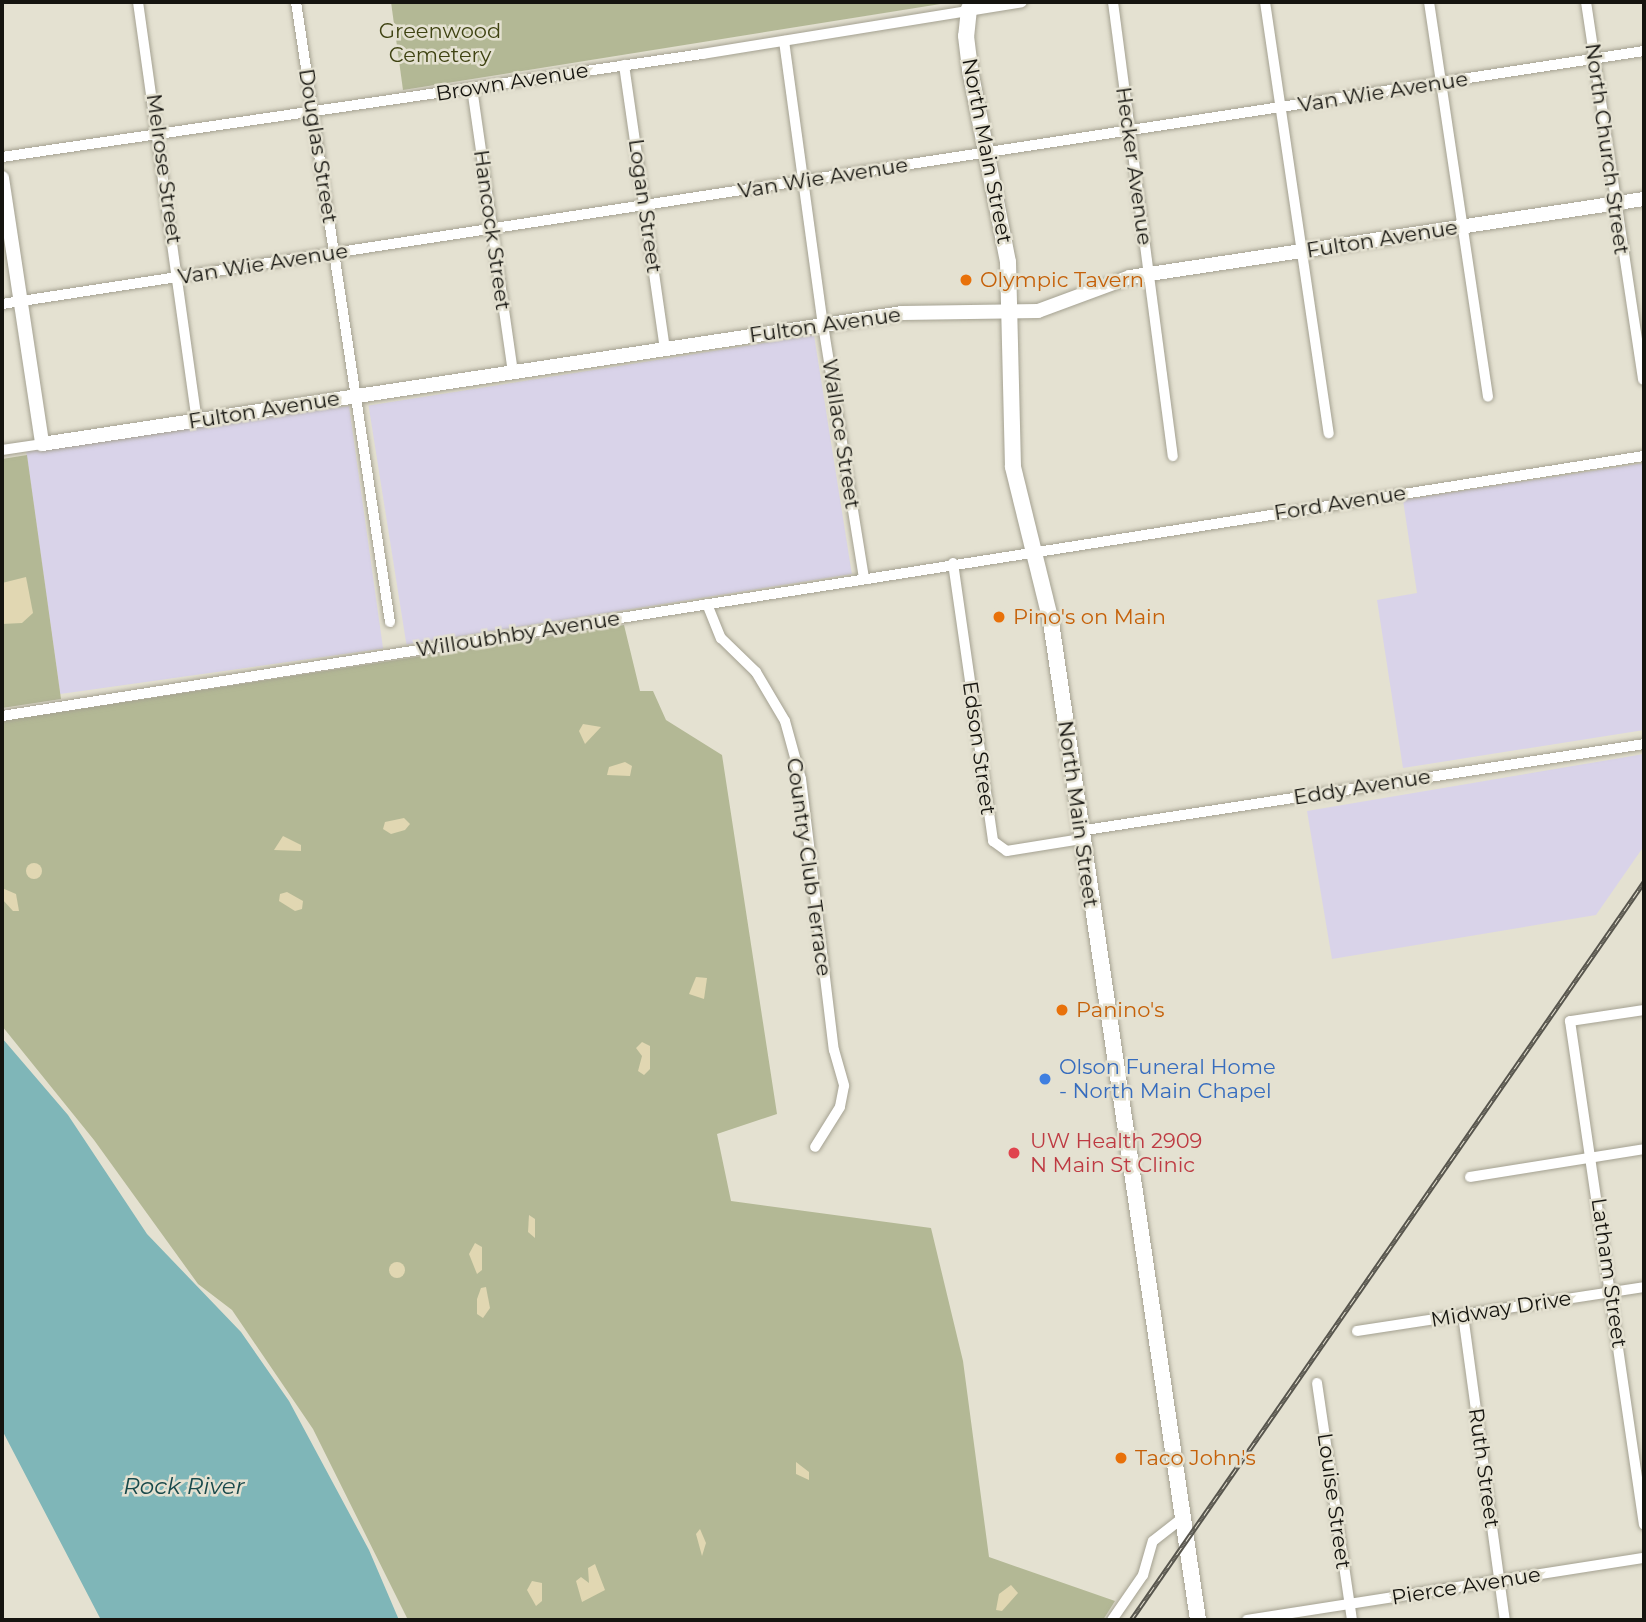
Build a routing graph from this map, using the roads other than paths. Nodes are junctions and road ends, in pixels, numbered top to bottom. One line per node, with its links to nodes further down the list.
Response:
1 (138, 2): 18 (street, Melrose Street)
2 (296, 2): 16 (street, Douglas Street)
3 (1022, 2): 8 (street, Brown Avenue)
4 (1113, 2): 17 (street, Hecker Avenue)
5 (1265, 2): 15 (street)
6 (1429, 2): 13 (street)
7 (1586, 2): 11 (street, North Church Street)
8 (969, 4): 9 (street, Brown Avenue); 19 (main road, North Main Street)
9 (784, 41): 12 (street, Brown Avenue); 22 (street, Wallace Street)
10 (1644, 51): 11 (street, Van Wie Avenue)
11 (1594, 59): 13 (street, Van Wie Avenue); 24 (street, North Church Street)
12 (624, 65): 14 (street, Brown Avenue); 25 (street, Logan Street)
13 (1439, 83): 15 (street, Van Wie Avenue); 26 (street)
14 (472, 88): 16 (street, Brown Avenue); 27 (street, Hancock Street)
15 (1280, 108): 17 (street, Van Wie Avenue); 28 (street)
16 (313, 112): 18 (street, Brown Avenue); 29 (street, Douglas Street)
17 (1129, 131): 19 (street, Van Wie Avenue); 30 (street, Hecker Avenue)
18 (159, 133): 20 (street, Brown Avenue); 31 (street, Melrose Street)
19 (984, 155): 22 (street, Van Wie Avenue); 34 (main road, North Main Street)
20 (2, 157)
21 (2, 177): 32 (street)
22 (803, 181): 25 (street, Van Wie Avenue); 35 (street, Wallace Street)
23 (1644, 199): 24 (street, Fulton Avenue)
24 (1615, 204): 26 (street, Fulton Avenue); 38 (street, North Church Street)
25 (646, 205): 27 (street, Van Wie Avenue); 36 (street, Logan Street)
26 (1460, 227): 28 (street, Fulton Avenue); 40 (street)
27 (492, 229): 29 (street, Van Wie Avenue); 37 (street, Hancock Street)
28 (1302, 251): 30 (street, Fulton Avenue); 42 (street)
29 (334, 253): 31 (street, Van Wie Avenue); 39 (street, Douglas Street)
30 (1149, 275): 34 (street, Fulton Avenue); 45 (street, Hecker Avenue)
31 (180, 277): 32 (street, Van Wie Avenue); 41 (street, Melrose Street)
32 (19, 302): 33 (street, Van Wie Avenue); 43 (street)
33 (2, 304)
34 (1008, 314): 35 (street, Fulton Avenue); 47 (main road, North Main Street)
35 (823, 325): 36 (street, Fulton Avenue); 49 (street, Wallace Street)
36 (666, 348): 37 (street, Fulton Avenue)
37 (513, 372): 39 (street, Fulton Avenue)
38 (1643, 380)
39 (354, 396): 41 (street, Fulton Avenue); 51 (street, Douglas Street)
40 (1488, 397)
41 (197, 420): 43 (street, Fulton Avenue)
42 (1329, 433)
43 (43, 444): 44 (street, Fulton Avenue)
44 (2, 450)
45 (1173, 456)
46 (1644, 456): 47 (street, Ford Avenue)
47 (1035, 550): 48 (street, Willoubhby Avenue); 54 (main road, North Main Street)
48 (953, 563): 49 (street, Willoubhby Avenue); 54 (street, Edson Street)
49 (864, 577): 50 (street, Willoubhby Avenue)
50 (707, 604): 52 (street, Willoubhby Avenue); 56 (street, Country Club Terrace)
51 (390, 622)
52 (2, 716)
53 (1644, 744): 54 (street, Eddy Avenue)
54 (1080, 835): 65 (main road, North Main Street)
55 (1644, 1010): 58 (street, Latham Street)
56 (815, 1147)
57 (1644, 1149): 58 (street)
58 (1593, 1158): 59 (street); 61 (street, Latham Street)
59 (1470, 1177)
60 (1644, 1287): 61 (street, Midway Drive)
61 (1612, 1292): 62 (street, Midway Drive); 66 (street, Latham Street)
62 (1464, 1315): 63 (street, Midway Drive); 68 (street, Ruth Street)
63 (1357, 1331)
64 (1317, 1383): 69 (street, Louise Street)
65 (1182, 1518): 70 (street); 71 (main road, North Main Street)
66 (1644, 1525)
67 (1644, 1558): 68 (street, Pierce Avenue)
68 (1499, 1579): 69 (street, Pierce Avenue); 74 (street, Ruth Street)
69 (1349, 1605): 72 (street, Pierce Avenue); 73 (street, Louise Street)
70 (1112, 1620)
71 (1198, 1620)
72 (1247, 1620)
73 (1352, 1620)
74 (1505, 1620)

